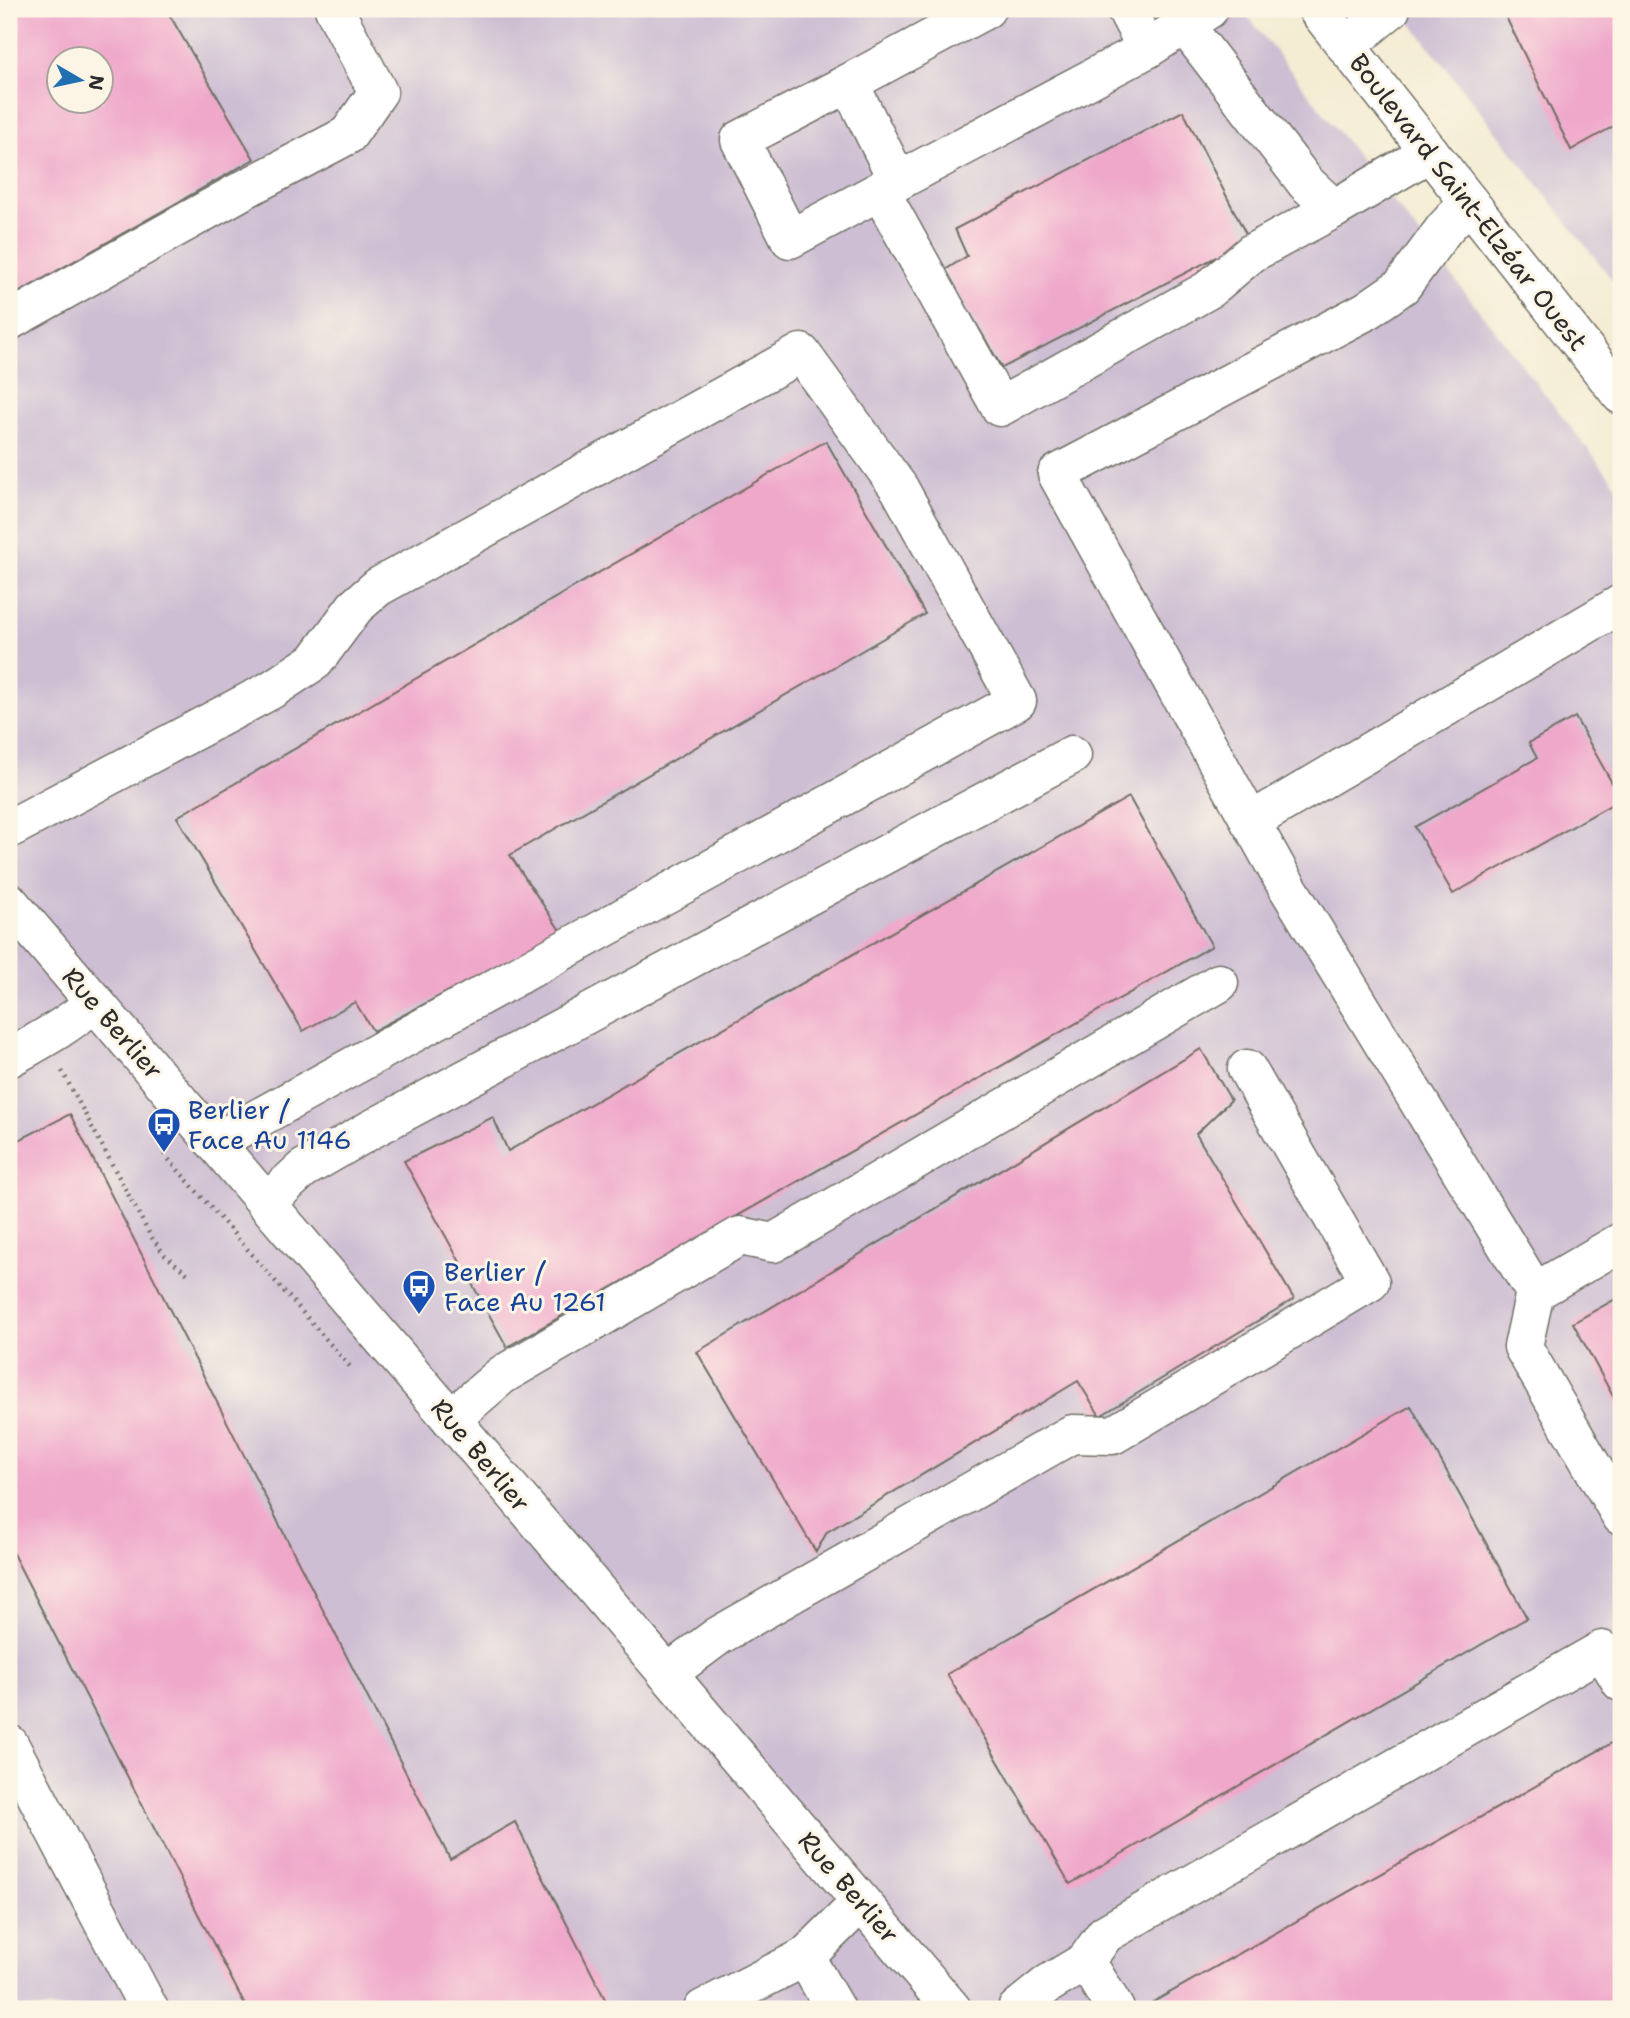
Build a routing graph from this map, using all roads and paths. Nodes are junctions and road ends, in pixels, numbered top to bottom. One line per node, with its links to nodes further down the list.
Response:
1 (334, 9): 14 (street)
2 (986, 9): 9 (street)
3 (1126, 9): 8 (street)
4 (1317, 9): 7 (street, Boulevard Saint-Elzéar Ouest)
5 (1391, 9): 7 (street)
6 (1197, 16): 8 (street); 13 (street)
7 (1346, 46): 10 (street, Boulevard Saint-Elzéar Ouest)
8 (1147, 49): 11 (street)
9 (849, 83): 11 (street); 11 (street)
10 (1430, 152): 12 (street, Boulevard Saint-Elzéar Ouest); 13 (street)
11 (889, 186): 13 (street)
12 (1469, 202): 15 (street, Boulevard Saint-Elzéar Ouest); 18 (street)
13 (1334, 209)
14 (9, 321)
15 (1621, 395)
16 (1621, 604): 18 (street)
17 (1072, 755): 28 (street)
18 (1250, 822): 31 (street)
19 (9, 829): 26 (street)
20 (9, 902): 22 (street, Rue Berlier)
21 (1219, 983): 33 (street)
22 (95, 1002): 23 (street); 26 (street, Rue Berlier)
23 (9, 1058)
24 (58, 1063): 30 (path)
25 (1247, 1069): 35 (street)
26 (215, 1142): 28 (street, Rue Berlier)
27 (164, 1154): 32 (path)
28 (267, 1203): 33 (street, Rue Berlier)
29 (1621, 1242): 31 (street)
30 (188, 1274)
31 (1535, 1292): 34 (street)
32 (353, 1370)
33 (451, 1419): 35 (street, Rue Berlier)
34 (1621, 1516)
35 (667, 1674): 38 (street, Rue Berlier)
36 (1621, 1682): 40 (street)
37 (9, 1744): 41 (street)
38 (862, 1902): 39 (street); 44 (street, Rue Berlier)
39 (805, 1956): 42 (street); 43 (street)
40 (1086, 1961): 45 (street); 46 (street)
41 (149, 2009)
42 (703, 2009)
43 (835, 2009)
44 (952, 2009)
45 (1017, 2009)
46 (1115, 2009)

